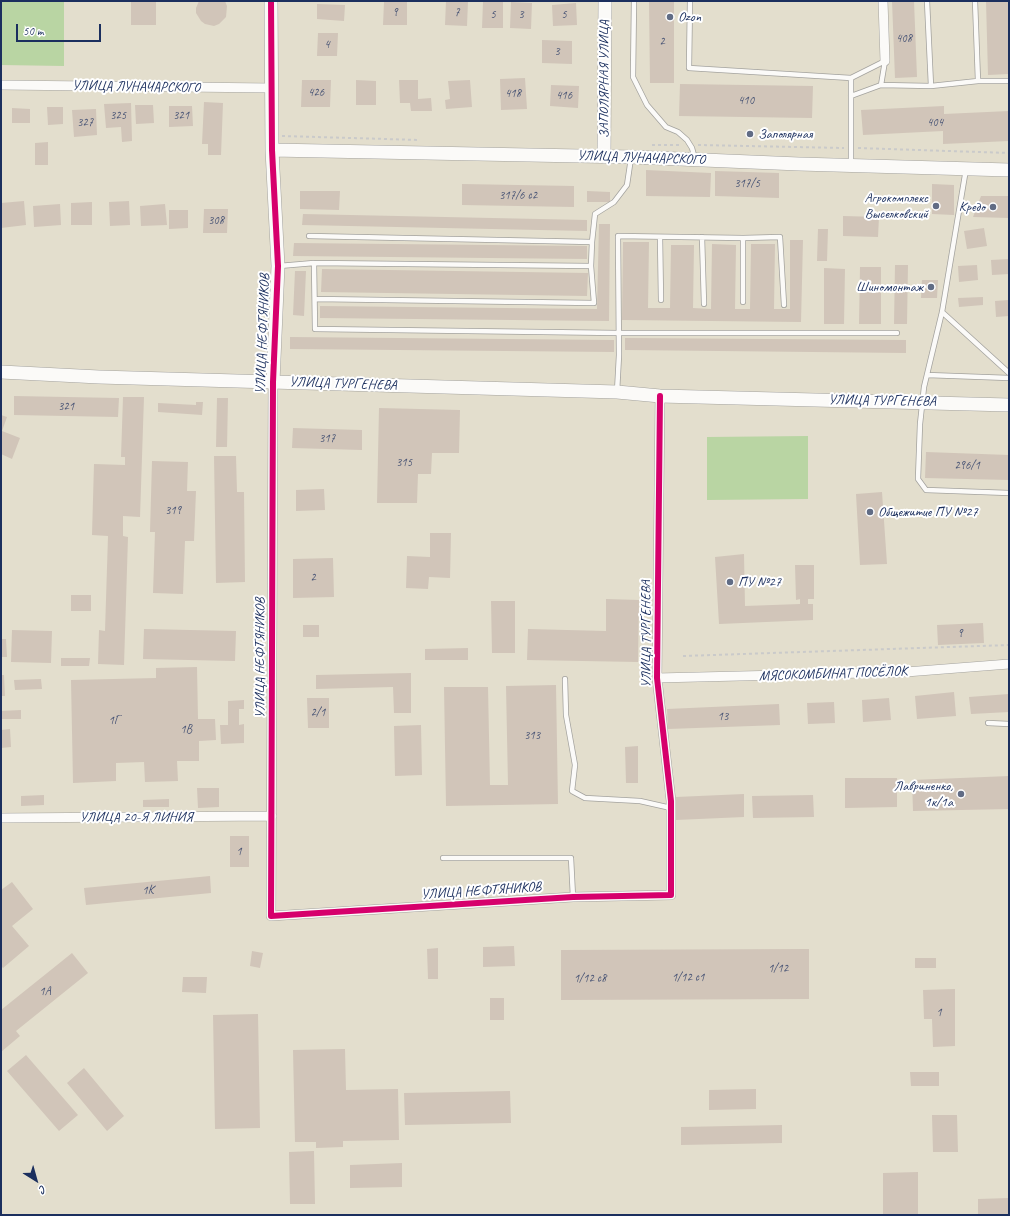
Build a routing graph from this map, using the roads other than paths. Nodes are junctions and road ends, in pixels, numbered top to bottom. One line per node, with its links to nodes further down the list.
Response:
1 (271, 1): 15 (street, УЛИЦА НЕФТЯНИКОВ)
2 (605, 1): 18 (street, ЗАПОЛЯРНАЯ УЛИЦА)
3 (634, 1): 20 (lane)
4 (690, 1): 9 (lane)
5 (883, 1): 8 (street)
6 (927, 1): 14 (lane)
7 (975, 1): 10 (lane)
8 (885, 62): 9 (lane); 13 (lane)
9 (851, 78): 16 (lane)
10 (978, 81): 11 (lane); 14 (lane)
11 (1009, 81)
12 (1, 85): 15 (street, УЛИЦА ЛУНАЧАРСКОГО)
13 (881, 85): 14 (lane); 16 (lane)
14 (931, 86)
15 (272, 88): 17 (street, УЛИЦА НЕФТЯНИКОВ)
16 (851, 96): 21 (lane)
17 (272, 150): 18 (street, УЛИЦА ЛУНАЧАРСКОГО); 30 (street, УЛИЦА НЕФТЯНИКОВ)
18 (604, 156): 19 (street, УЛИЦА ЛУНАЧАРСКОГО)
19 (632, 157): 20 (street, УЛИЦА ЛУНАЧАРСКОГО); 28 (lane)
20 (695, 159): 21 (street, УЛИЦА ЛУНАЧАРСКОГО)
21 (851, 165): 22 (street, УЛИЦА ЛУНАЧАРСКОГО)
22 (966, 168): 23 (street, УЛИЦА ЛУНАЧАРСКОГО); 37 (lane)
23 (1009, 170)
24 (309, 236): 28 (lane)
25 (660, 237): 26 (lane); 33 (lane); 38 (lane)
26 (702, 237): 27 (lane); 35 (lane)
27 (743, 238): 34 (lane); 36 (lane)
28 (592, 242): 31 (lane)
29 (314, 263): 30 (lane); 31 (lane); 32 (lane)
30 (278, 266): 44 (street, УЛИЦА НЕФТЯНИКОВ)
31 (591, 266): 32 (lane)
32 (315, 299): 38 (lane)
33 (661, 300)
34 (743, 302)
35 (704, 304)
36 (784, 305)
37 (942, 312): 41 (lane); 42 (lane)
38 (618, 333): 39 (lane); 45 (lane)
39 (897, 333)
40 (1, 372): 44 (street, УЛИЦА ТУРГЕНЕВА)
41 (1009, 374)
42 (927, 375): 43 (lane); 47 (lane)
43 (1009, 378)
44 (273, 382): 45 (street, УЛИЦА ТУРГЕНЕВА); 56 (street, УЛИЦА НЕФТЯНИКОВ)
45 (617, 392): 46 (street, УЛИЦА ТУРГЕНЕВА)
46 (660, 396): 47 (street, УЛИЦА ТУРГЕНЕВА); 51 (street, УЛИЦА ТУРГЕНЕВА)
47 (922, 402): 48 (street, УЛИЦА ТУРГЕНЕВА); 49 (lane)
48 (1009, 405)
49 (1009, 493)
50 (1009, 664): 51 (street, МЯСОКОМБИНАТ ПОСЁЛОК)
51 (657, 678): 55 (street, УЛИЦА ТУРГЕНЕВА)
52 (565, 679): 55 (lane)
53 (988, 723): 54 (lane)
54 (1009, 724)
55 (671, 808): 59 (street, УЛИЦА ТУРГЕНЕВА)
56 (272, 816): 57 (street, УЛИЦА 20-Я ЛИНИЯ); 60 (street, УЛИЦА НЕФТЯНИКОВ)
57 (1, 818)
58 (443, 858): 60 (lane)
59 (671, 895): 60 (street, УЛИЦА НЕФТЯНИКОВ)
60 (573, 897)

